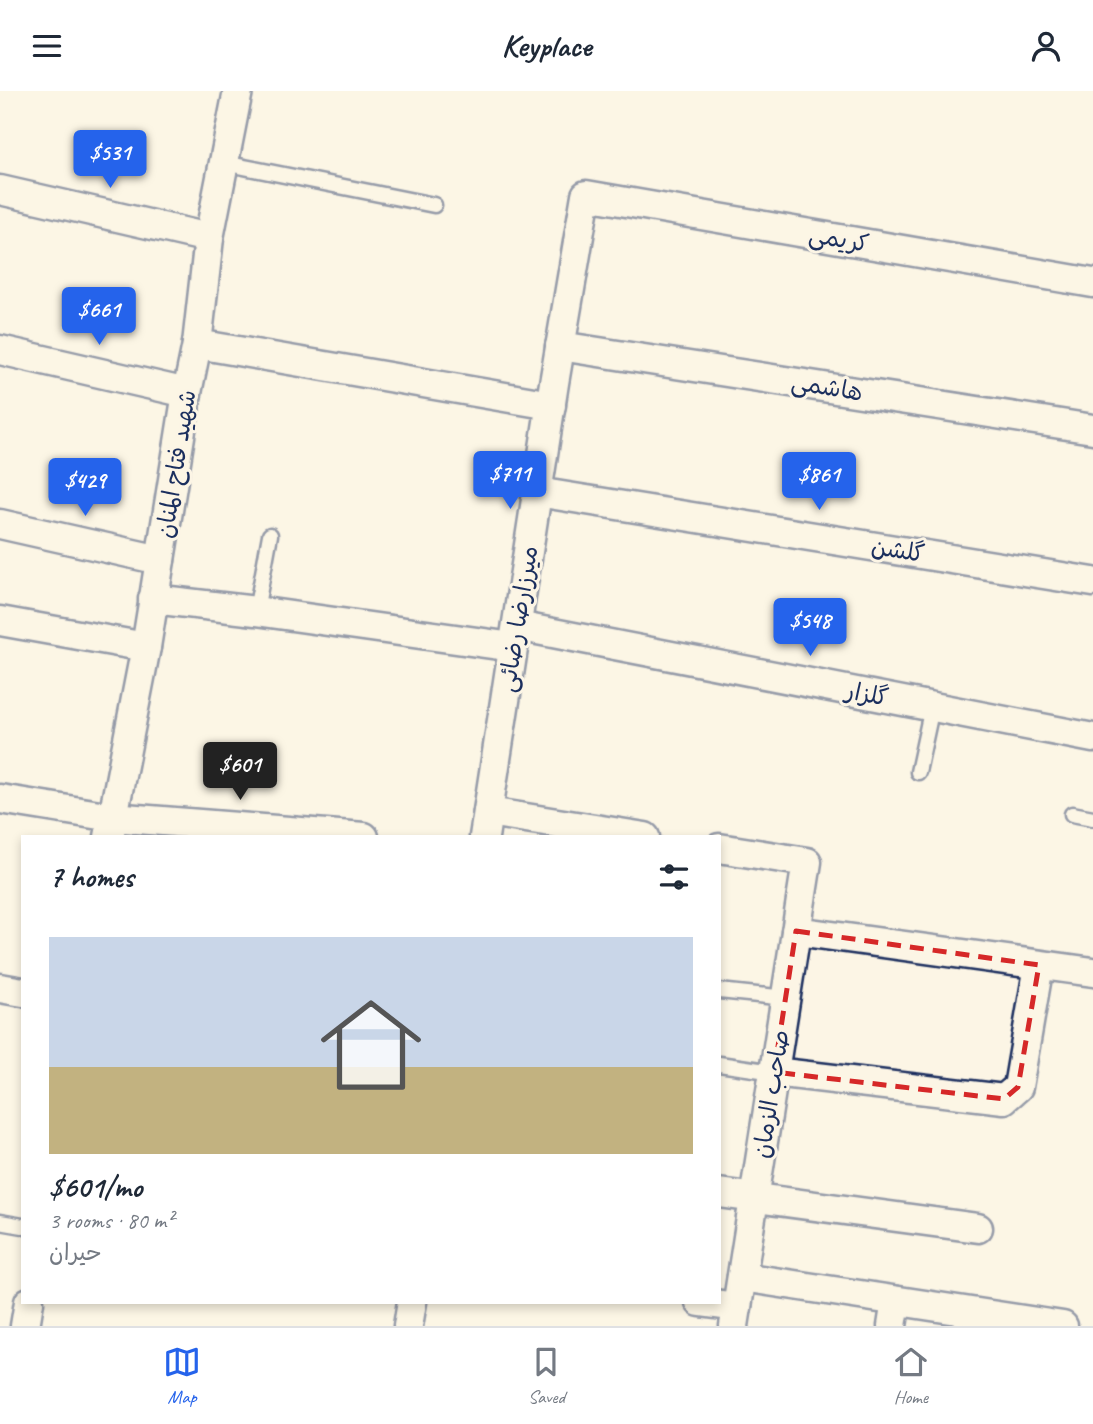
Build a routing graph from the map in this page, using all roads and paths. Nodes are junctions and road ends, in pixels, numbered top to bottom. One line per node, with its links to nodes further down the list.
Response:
1 (233, 92): 2 (street, شهید فتاح المنان)
2 (224, 163): 5 (lane); 6 (street, شهید فتاح المنان)
3 (0, 190): 6 (street)
4 (586, 195): 7 (street, کریمی); 9 (street, میرزارضا رضائی)
5 (434, 205)
6 (209, 238): 8 (street, شهید فتاح المنان)
7 (1093, 283)
8 (198, 344): 11 (street, شهید فتاح المنان); 12 (street)
9 (560, 346): 12 (street, میرزارضا رضائی); 13 (street, هاشمی)
10 (0, 350): 11 (street)
11 (187, 393): 17 (street, شهید فتاح المنان)
12 (551, 405): 14 (street, میرزارضا رضائی)
13 (1093, 429)
14 (537, 492): 18 (street, گلشن); 22 (street, میرزارضا رضائی)
15 (0, 524): 17 (street)
16 (270, 535): 20 (lane)
17 (160, 560): 19 (street, شهید فتاح المنان)
18 (1093, 582)
19 (153, 599): 20 (street, گلزار); 23 (street, شهید فتاح المنان)
20 (256, 611): 22 (street, گلزار)
21 (0, 621): 23 (street)
22 (515, 637): 24 (street, گلزار); 30 (street, میرزارضا رضائی)
23 (146, 647): 31 (street, شهید فتاح المنان)
24 (932, 707): 25 (street, گلزار); 26 (lane)
25 (1093, 738)
26 (918, 772)
27 (0, 799): 31 (street)
28 (1072, 814): 29 (lane)
29 (1093, 818)
30 (486, 824): 33 (street)
31 (110, 827): 32 (street)
32 (313, 835)
33 (621, 835)
34 (721, 848): 35 (street, صاحب الزمان)
35 (796, 931): 36 (street); 41 (street, صاحب الزمان)
36 (1039, 965): 37 (street); 43 (street)
37 (1093, 972)
38 (0, 988): 40 (street)
39 (721, 991): 41 (lane)
40 (21, 992)
41 (786, 998): 43 (street, صاحب الزمان)
42 (721, 1065): 43 (lane)
43 (774, 1072): 45 (street, صاحب الزمان)
44 (721, 1193): 45 (street)
45 (754, 1197): 48 (street); 49 (street, صاحب الزمان)
46 (0, 1222): 47 (lane)
47 (21, 1226)
48 (978, 1229)
49 (741, 1277): 53 (street); 54 (street, صاحب الزمان)
50 (29, 1304): 55 (street)
51 (412, 1304): 56 (street)
52 (704, 1304): 54 (street)
53 (894, 1313): 57 (street)
54 (735, 1317)
55 (25, 1326)
56 (408, 1326)
57 (1063, 1326)

